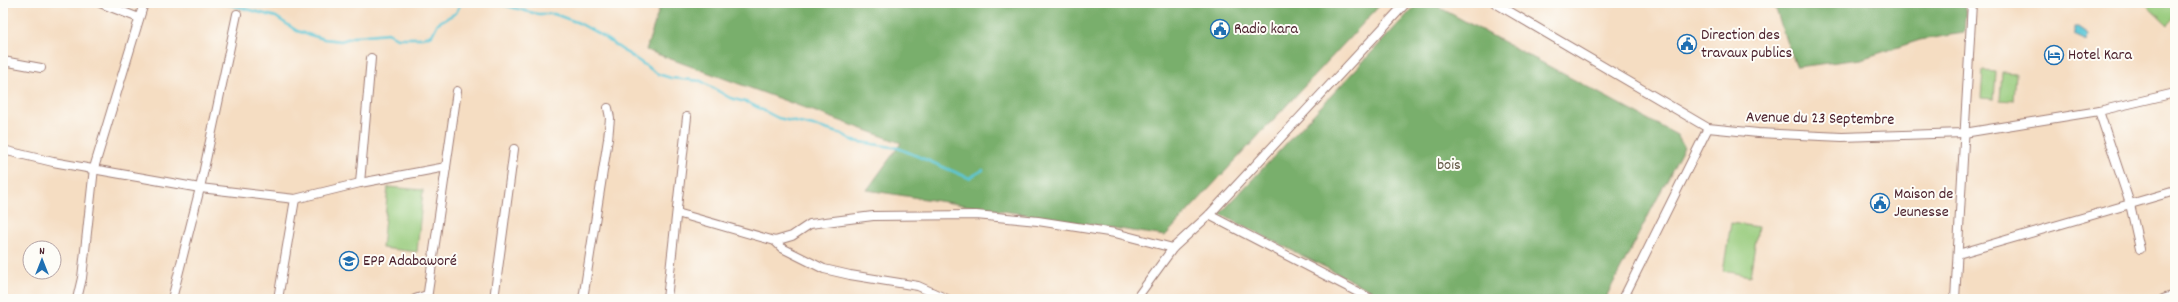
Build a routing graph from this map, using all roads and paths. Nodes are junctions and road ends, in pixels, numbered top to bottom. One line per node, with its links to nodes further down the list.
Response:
1 (100, 3): 7 (street)
2 (144, 3): 7 (street)
3 (1406, 3): 28 (street)
4 (1495, 3): 16 (street, Avenue du 23 Septembre)
5 (1972, 3): 17 (street)
6 (237, 14): 23 (street)
7 (139, 18): 21 (street)
8 (371, 58): 22 (street)
9 (3, 61): 10 (street)
10 (41, 68)
11 (457, 91): 20 (street)
12 (2175, 93): 14 (street, Avenue du 23 Septembre)
13 (608, 108): 40 (street)
14 (2099, 111): 17 (street, Avenue du 23 Septembre); 26 (street)
15 (687, 117): 27 (street)
16 (1708, 128): 17 (street, Avenue du 23 Septembre); 45 (street)
17 (1964, 133): 32 (street)
18 (514, 149): 39 (street)
19 (3, 150): 21 (street)
20 (446, 167): 22 (street); 34 (street)
21 (94, 168): 23 (street); 35 (street)
22 (360, 183): 25 (street)
23 (200, 188): 25 (street); 36 (street)
24 (2175, 191): 26 (street)
25 (295, 199): 37 (street)
26 (2130, 204): 31 (street); 32 (street)
27 (677, 213): 29 (street); 41 (street)
28 (1209, 215): 30 (street); 44 (street)
29 (774, 241): 30 (street); 42 (street)
30 (1173, 248): 43 (street)
31 (2140, 249)
32 (1958, 254): 46 (street)
33 (2175, 295): 47 (street)
34 (427, 297): 38 (street)
35 (77, 299)
36 (172, 299)
37 (278, 299)
38 (415, 299)
39 (496, 299)
40 (583, 299)
41 (667, 299)
42 (947, 299)
43 (1136, 299)
44 (1371, 299)
45 (1623, 299)
46 (1955, 299)
47 (2163, 299)

